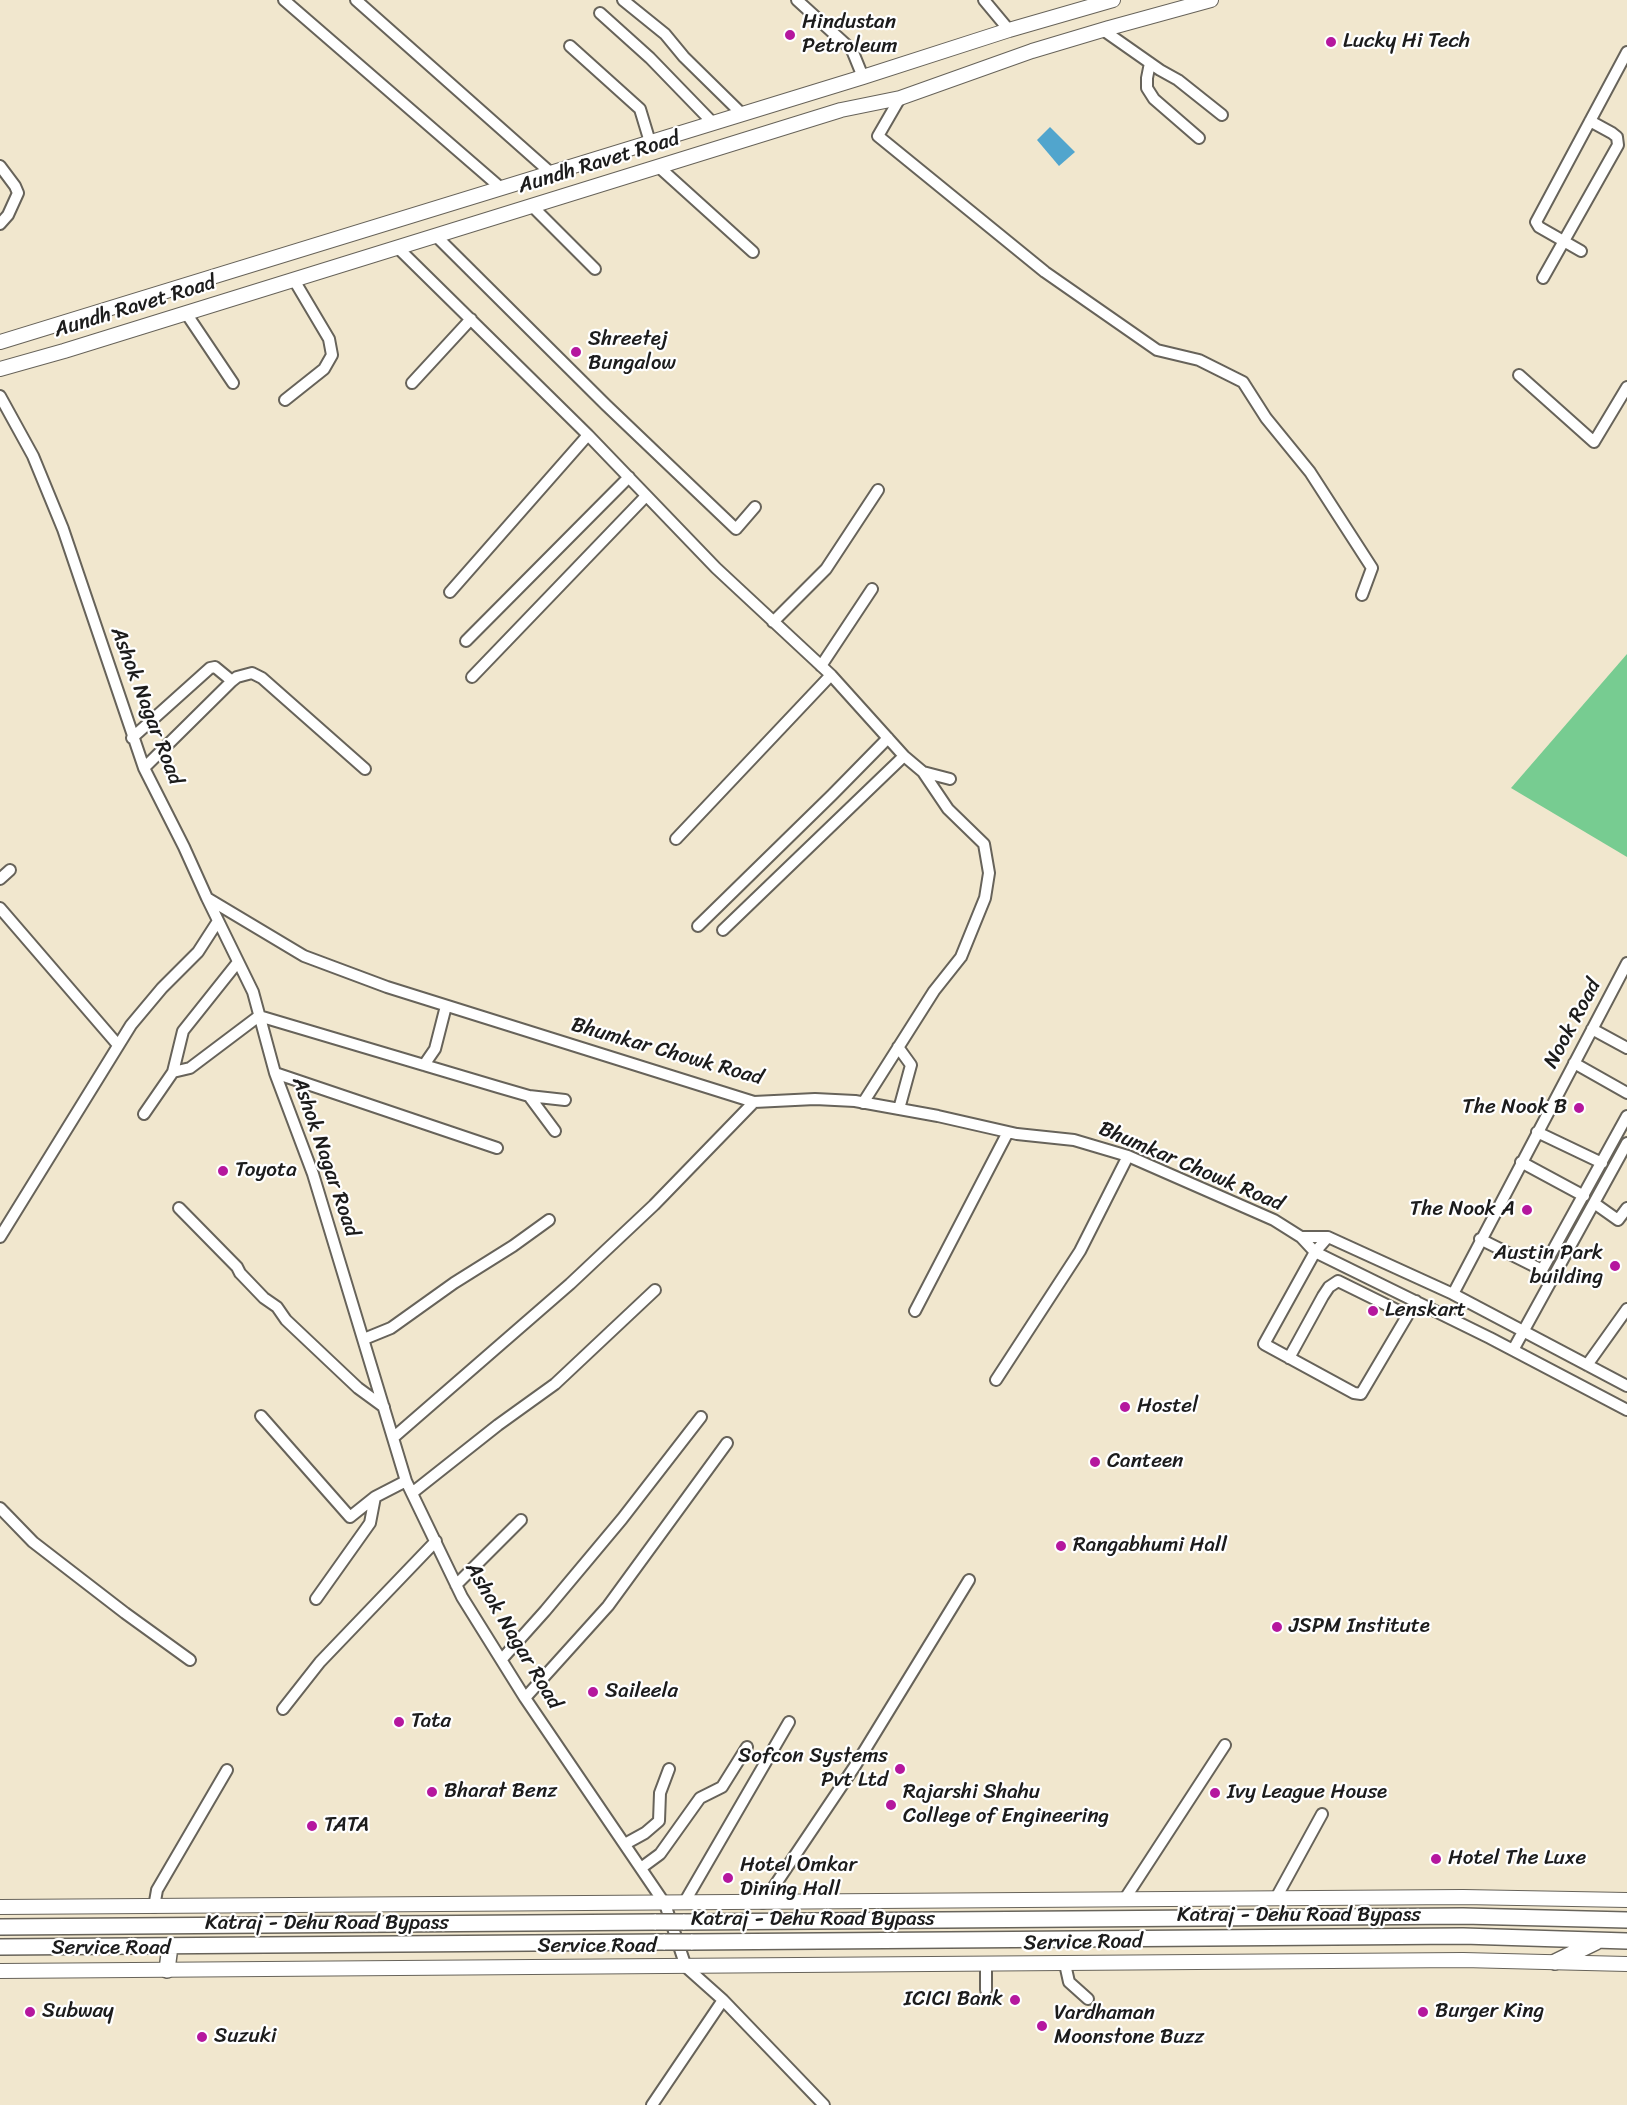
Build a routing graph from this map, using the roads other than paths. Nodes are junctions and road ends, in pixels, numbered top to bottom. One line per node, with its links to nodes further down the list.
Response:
1 (284, 0): 25 (street)
2 (356, 0): 24 (street)
3 (623, 0): 16 (street)
4 (798, 0): 14 (street)
5 (984, 0): 9 (street)
6 (1113, 0): 9 (main road, Aundh Ravet Road)
7 (1211, 0): 10 (main road, Aundh Ravet Road)
8 (600, 14): 19 (street)
9 (1009, 30): 14 (main road, Aundh Ravet Road)
10 (1103, 30): 13 (street); 15 (main road, Aundh Ravet Road)
11 (570, 46): 21 (street)
12 (1627, 52): 18 (street)
13 (1150, 63): 17 (street); 20 (street)
14 (863, 77): 16 (main road, Aundh Ravet Road)
15 (900, 98): 23 (main road, Aundh Ravet Road); 53 (street)
16 (742, 114): 19 (main road, Aundh Ravet Road)
17 (1222, 115)
18 (1590, 121): 29 (street); 29 (street)
19 (713, 123): 21 (main road, Aundh Ravet Road)
20 (1199, 138)
21 (650, 142): 24 (main road, Aundh Ravet Road)
22 (0, 166): 27 (street)
23 (660, 168): 26 (main road, Aundh Ravet Road); 32 (street)
24 (551, 173): 25 (main road, Aundh Ravet Road)
25 (501, 188): 38 (main road, Aundh Ravet Road)
26 (532, 206): 28 (main road, Aundh Ravet Road); 33 (street)
27 (0, 224)
28 (436, 236): 30 (main road, Aundh Ravet Road); 50 (street)
29 (1564, 241): 31 (street); 34 (street)
30 (398, 248): 35 (main road, Aundh Ravet Road); 37 (street)
31 (1581, 251)
32 (753, 252)
33 (595, 269)
34 (1543, 278)
35 (294, 280): 36 (main road, Aundh Ravet Road); 45 (street)
36 (186, 313): 39 (main road, Aundh Ravet Road); 42 (street)
37 (471, 319): 41 (street); 46 (street)
38 (0, 342)
39 (0, 369)
40 (1519, 375): 43 (street)
41 (412, 382)
42 (233, 383)
43 (1627, 387)
44 (0, 396): 60 (street, Ashok Nagar Road)
45 (285, 400)
46 (588, 435): 47 (street); 52 (street)
47 (629, 477): 49 (street); 55 (street)
48 (878, 490): 54 (street)
49 (646, 496): 54 (street); 58 (street)
50 (755, 507)
51 (872, 589): 56 (street)
52 (450, 592)
53 (1362, 595)
54 (774, 622): 56 (street)
55 (466, 641)
56 (821, 666): 57 (street)
57 (831, 675): 61 (street); 67 (street)
58 (472, 677)
59 (232, 681): 60 (street); 63 (street); 64 (street)
60 (132, 738): 63 (street, Ashok Nagar Road)
61 (888, 738): 62 (street); 73 (street)
62 (904, 756): 65 (street); 74 (street)
63 (144, 768): 70 (street, Ashok Nagar Road)
64 (365, 769)
65 (923, 772): 66 (street); 81 (street)
66 (950, 779)
67 (676, 839)
68 (10, 870): 69 (street)
69 (0, 879)
70 (207, 898): 72 (street, Ashok Nagar Road); 77 (street, Bhumkar Chowk Road)
71 (0, 908): 80 (street)
72 (218, 921): 75 (street, Ashok Nagar Road); 80 (street)
73 (698, 926)
74 (723, 930)
75 (238, 962): 78 (street, Ashok Nagar Road); 85 (street)
76 (1627, 963): 79 (street, Nook Road)
77 (446, 1006): 84 (street); 90 (street, Bhumkar Chowk Road)
78 (259, 1016): 84 (street); 85 (street); 86 (street, Ashok Nagar Road)
79 (1592, 1029): 82 (street); 83 (street, Nook Road)
80 (118, 1046): 108 (street)
81 (898, 1047): 91 (street); 92 (street)
82 (1627, 1048)
83 (1574, 1063): 87 (street); 97 (street, Nook Road)
84 (424, 1065): 88 (street)
85 (173, 1072): 93 (street)
86 (275, 1073): 99 (street); 120 (street, Ashok Nagar Road)
87 (1627, 1093)
88 (529, 1096): 89 (street); 95 (street)
89 (565, 1100)
90 (754, 1102): 91 (street, Bhumkar Chowk Road); 130 (street)
91 (863, 1103): 92 (street, Bhumkar Chowk Road)
92 (899, 1109): 96 (street, Bhumkar Chowk Road)
93 (144, 1114)
94 (1627, 1116): 102 (street)
95 (555, 1131)
96 (1008, 1132): 100 (street, Bhumkar Chowk Road); 117 (street)
97 (1537, 1132): 101 (street, Nook Road); 102 (street)
98 (1627, 1143): 104 (street)
99 (497, 1148)
100 (1128, 1156): 109 (street, Bhumkar Chowk Road); 124 (street)
101 (1521, 1162): 103 (street); 111 (street, Nook Road)
102 (1602, 1163): 103 (street)
103 (1584, 1196): 111 (street)
104 (1594, 1203): 106 (street); 119 (street)
105 (179, 1208): 126 (street)
106 (1627, 1208)
107 (549, 1220): 120 (street)
108 (0, 1237)
109 (1301, 1237): 110 (street, Bhumkar Chowk Road); 112 (street, Bhumkar Chowk Road)
110 (1328, 1237): 112 (street); 114 (street, Bhumkar Chowk Road)
111 (1480, 1239): 114 (street, Nook Road)
112 (1315, 1252): 115 (street, Bhumkar Chowk Road); 122 (street)
113 (655, 1290): 133 (street)
114 (1453, 1294): 119 (street, Bhumkar Chowk Road)
115 (1416, 1300): 118 (street); 121 (street, Bhumkar Chowk Road)
116 (1627, 1309): 123 (street)
117 (915, 1311)
118 (1407, 1316): 122 (street); 122 (street)
119 (1523, 1330): 121 (street); 123 (street, Bhumkar Chowk Road)
120 (364, 1339): 126 (street, Ashok Nagar Road)
121 (1513, 1350): 127 (street, Bhumkar Chowk Road)
122 (1289, 1358)
123 (1587, 1365): 125 (street, Bhumkar Chowk Road)
124 (996, 1380)
125 (1627, 1386)
126 (384, 1407): 130 (street, Ashok Nagar Road)
127 (1627, 1410)
128 (261, 1416): 134 (street)
129 (701, 1417): 141 (street)
130 (394, 1437): 132 (street, Ashok Nagar Road)
131 (727, 1443): 143 (street)
132 (406, 1481): 133 (street, Ashok Nagar Road); 134 (street)
133 (412, 1493): 137 (street, Ashok Nagar Road)
134 (375, 1497): 140 (street)
135 (0, 1508): 142 (street)
136 (521, 1520): 139 (street)
137 (436, 1541): 139 (street, Ashok Nagar Road); 144 (street)
138 (969, 1580): 156 (street)
139 (456, 1585): 141 (street, Ashok Nagar Road)
140 (316, 1599)
141 (502, 1659): 143 (street, Ashok Nagar Road)
142 (190, 1660)
143 (525, 1698): 151 (street, Ashok Nagar Road)
144 (283, 1709)
145 (789, 1722): 158 (street)
146 (1225, 1745): 154 (street)
147 (747, 1747): 152 (street)
148 (669, 1769): 151 (street)
149 (227, 1770): 159 (street)
150 (1322, 1814): 153 (street)
151 (625, 1844): 152 (street, Ashok Nagar Road)
152 (641, 1868): 157 (street, Ashok Nagar Road)
153 (1276, 1898): 154 (main road, Service Road); 155 (main road, Service Road)
154 (1124, 1900): 156 (main road, Service Road)
155 (1627, 1900)
156 (763, 1903): 158 (main road, Service Road)
157 (664, 1904): 158 (main road, Service Road); 159 (main road, Service Road); 171 (street, Ashok Nagar Road)
158 (684, 1904)
159 (154, 1906): 160 (main road, Service Road)
160 (0, 1907)
161 (1627, 1920): 162 (highway, Katraj - Dehu Road Bypass, bridge)
162 (0, 1927)
163 (1599, 1941): 164 (highway, Katraj - Dehu Road Bypass); 165 (highway, Katraj - Dehu Road Bypass, bridge); 167 (highway)
164 (1627, 1941)
165 (170, 1946): 166 (highway, Katraj - Dehu Road Bypass); 172 (highway)
166 (0, 1947)
167 (1555, 1962): 168 (main road, Service Road); 169 (main road, Service Road)
168 (1065, 1964): 170 (main road, Service Road); 175 (street)
169 (1627, 1964)
170 (986, 1965): 171 (main road, Service Road); 174 (street)
171 (687, 1967): 172 (main road, Service Road); 176 (street)
172 (167, 1970): 173 (main road, Service Road)
173 (0, 1971)
174 (986, 1990)
175 (1088, 1999)
176 (723, 2000): 177 (street); 178 (street)
177 (652, 2105)
178 (824, 2105)

